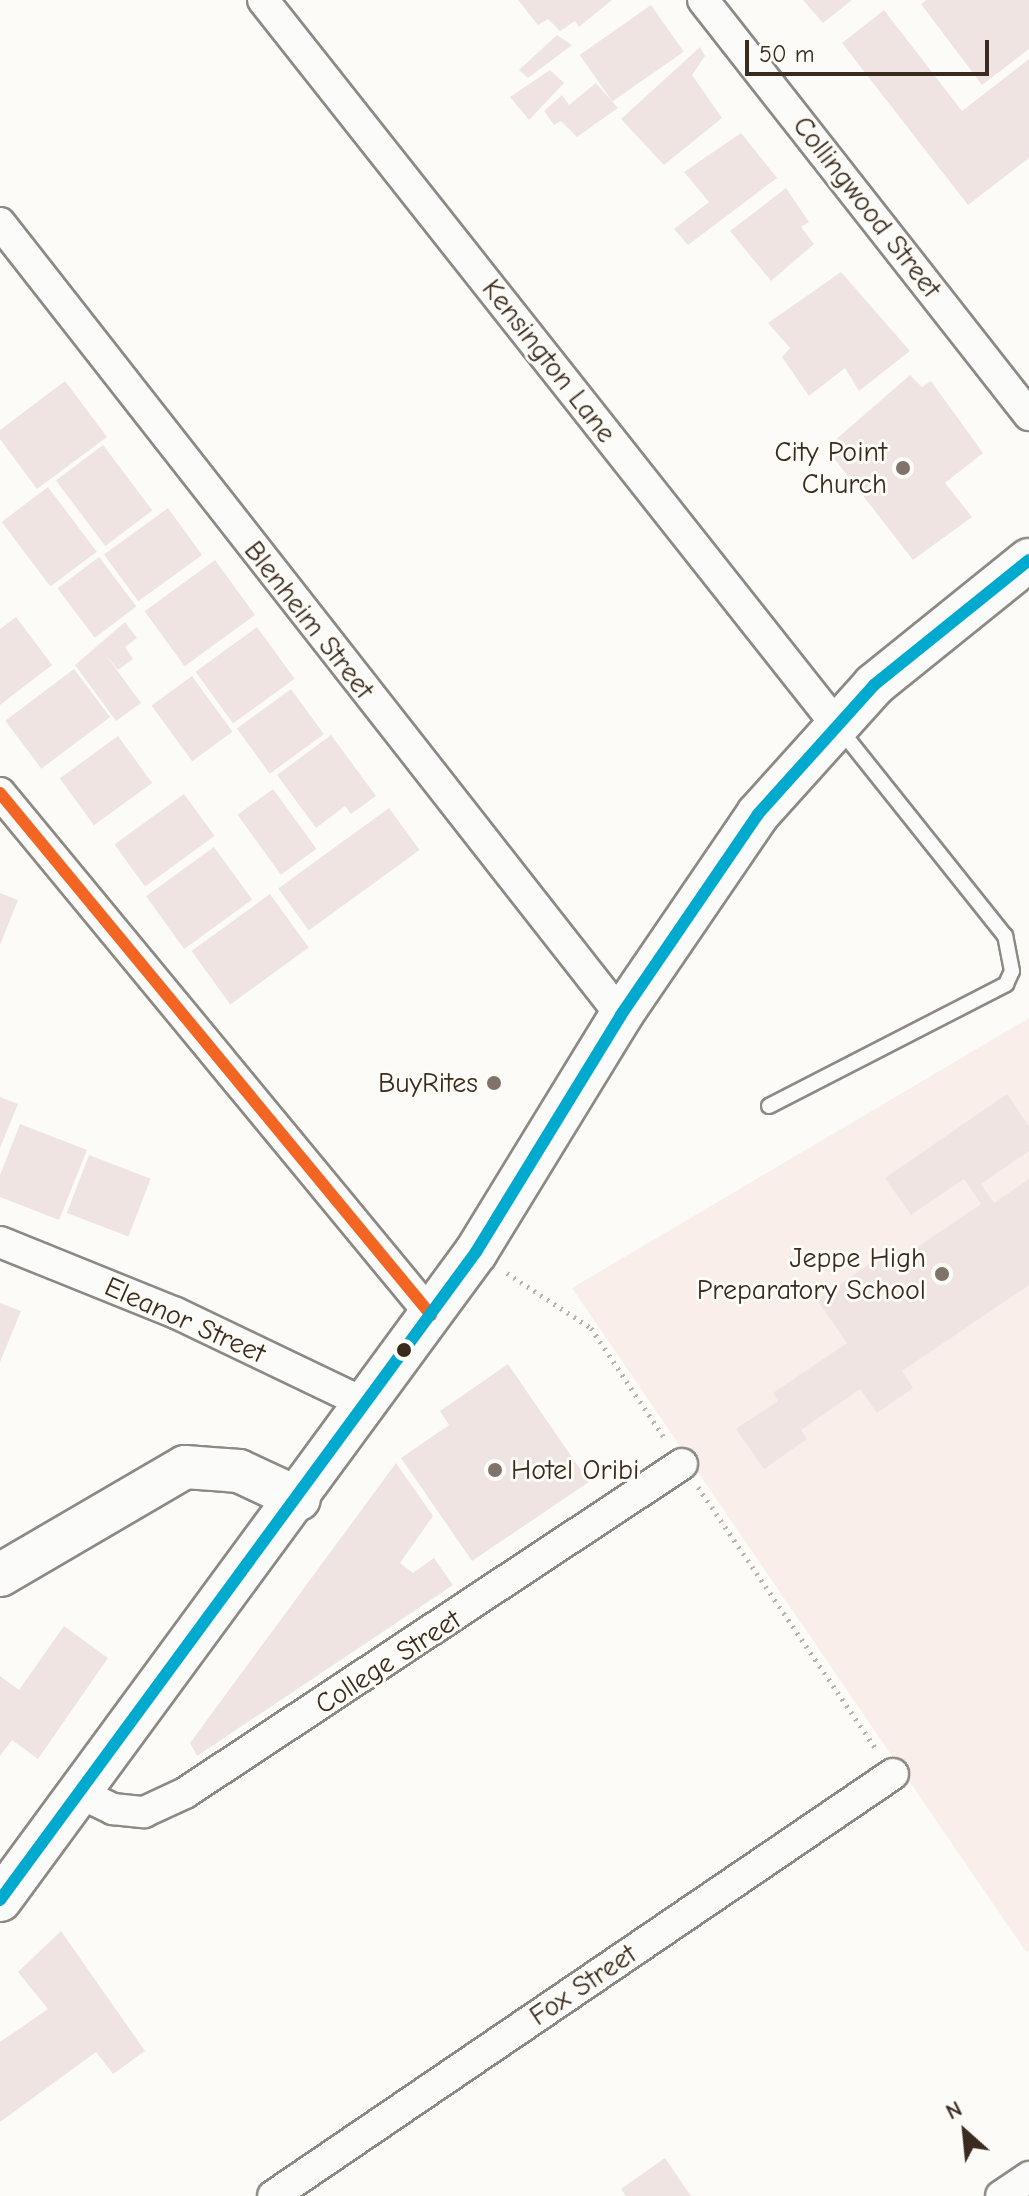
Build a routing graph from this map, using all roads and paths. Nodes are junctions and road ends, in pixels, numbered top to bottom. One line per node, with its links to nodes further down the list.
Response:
1 (263, 0): 6 (street, Kensington Lane)
2 (703, 0): 4 (street, Collingwood Street)
3 (0, 223): 10 (street, Blenheim Street)
4 (1029, 415)
5 (1029, 560): 6 (main road)
6 (835, 723): 10 (main road); 11 (lane)
7 (0, 793): 9 (street)
8 (0, 823): 9 (street)
9 (36, 837): 14 (street)
10 (621, 1015): 13 (main road)
11 (769, 1106)
12 (0, 1242): 15 (street, Eleanor Street)
13 (476, 1252): 14 (main road); 16 (path)
14 (431, 1315): 15 (main road)
15 (368, 1405): 17 (main road)
16 (682, 1464): 19 (path); 20 (street, College Street)
17 (299, 1499): 18 (main road); 20 (main road)
18 (0, 1575)
19 (893, 1774): 23 (street, Fox Street)
20 (80, 1793): 21 (main road)
21 (0, 1900)
22 (1029, 2177): 24 (street)
23 (273, 2196)
24 (1001, 2196)

